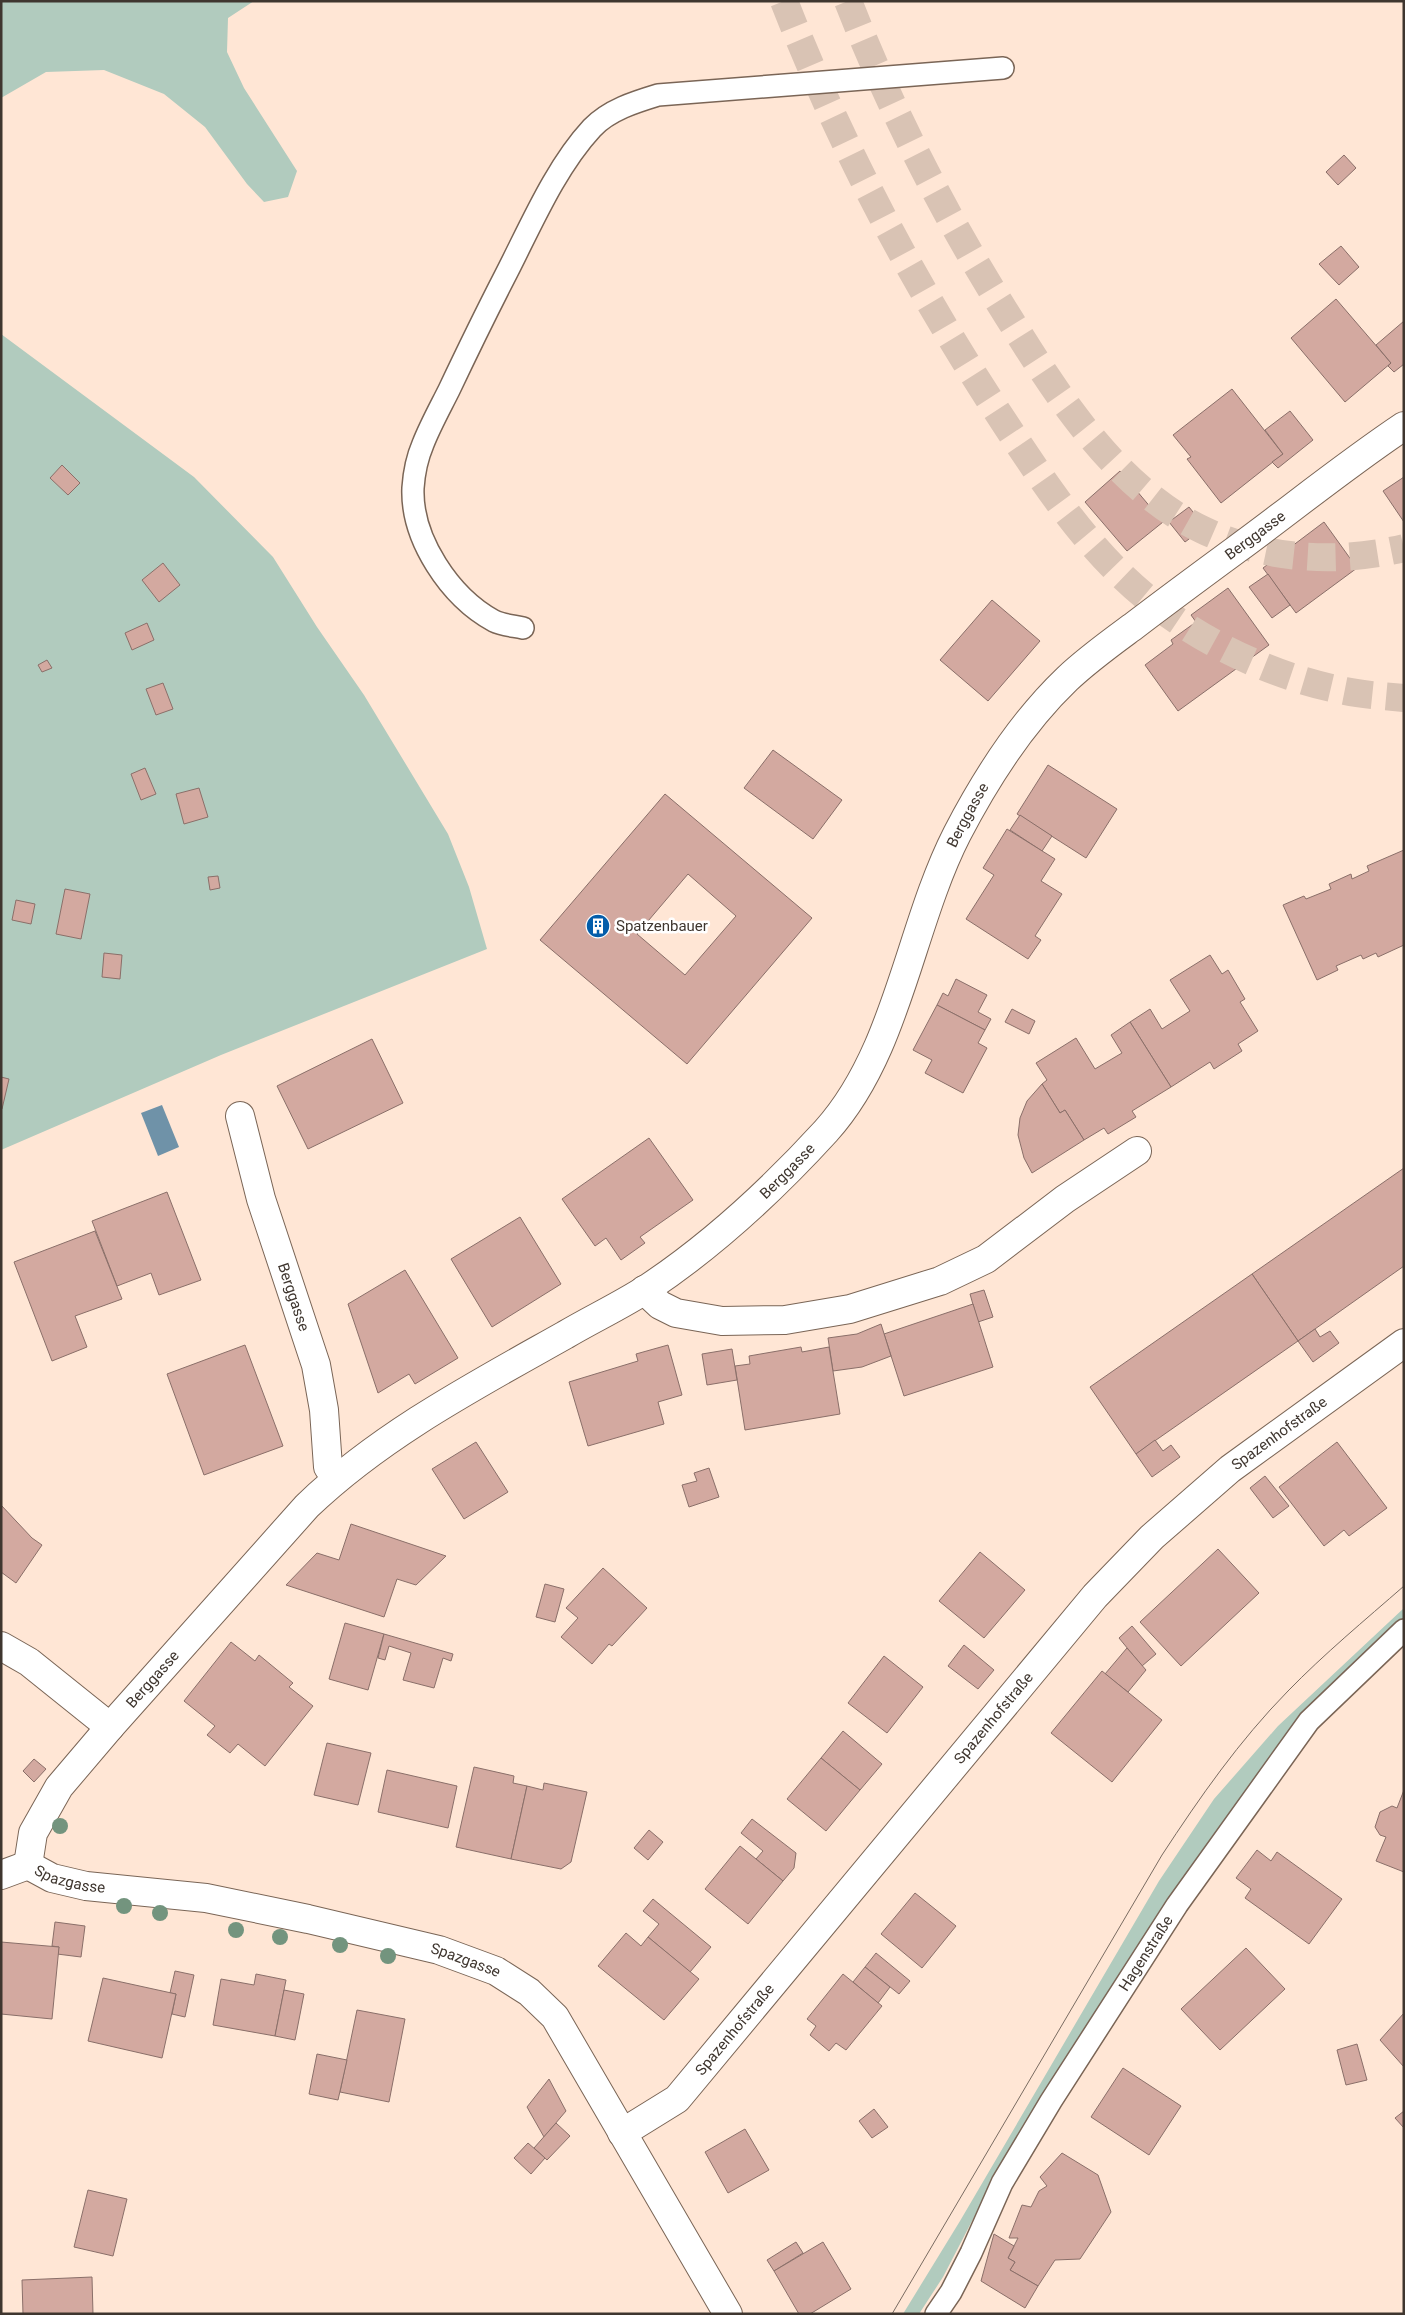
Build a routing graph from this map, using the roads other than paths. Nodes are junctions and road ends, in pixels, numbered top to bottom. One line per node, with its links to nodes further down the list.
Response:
1 (1003, 68): 3 (lane)
2 (1404, 426): 6 (street, Berggasse)
3 (524, 628)
4 (240, 1116): 8 (street, Berggasse)
5 (1137, 1151): 6 (street)
6 (644, 1290): 8 (street, Berggasse)
7 (1404, 1343): 14 (street, Spazenhofstraße)
8 (336, 1478): 11 (street, Berggasse)
9 (1404, 1630): 16 (lane, Hagenstraße)
10 (1, 1646): 11 (street)
11 (110, 1727): 12 (street, Berggasse)
12 (28, 1865): 13 (street); 14 (street, Spazgasse)
13 (1, 1875)
14 (622, 2133): 15 (street, Spazgasse)
15 (728, 2314)
16 (936, 2314)

